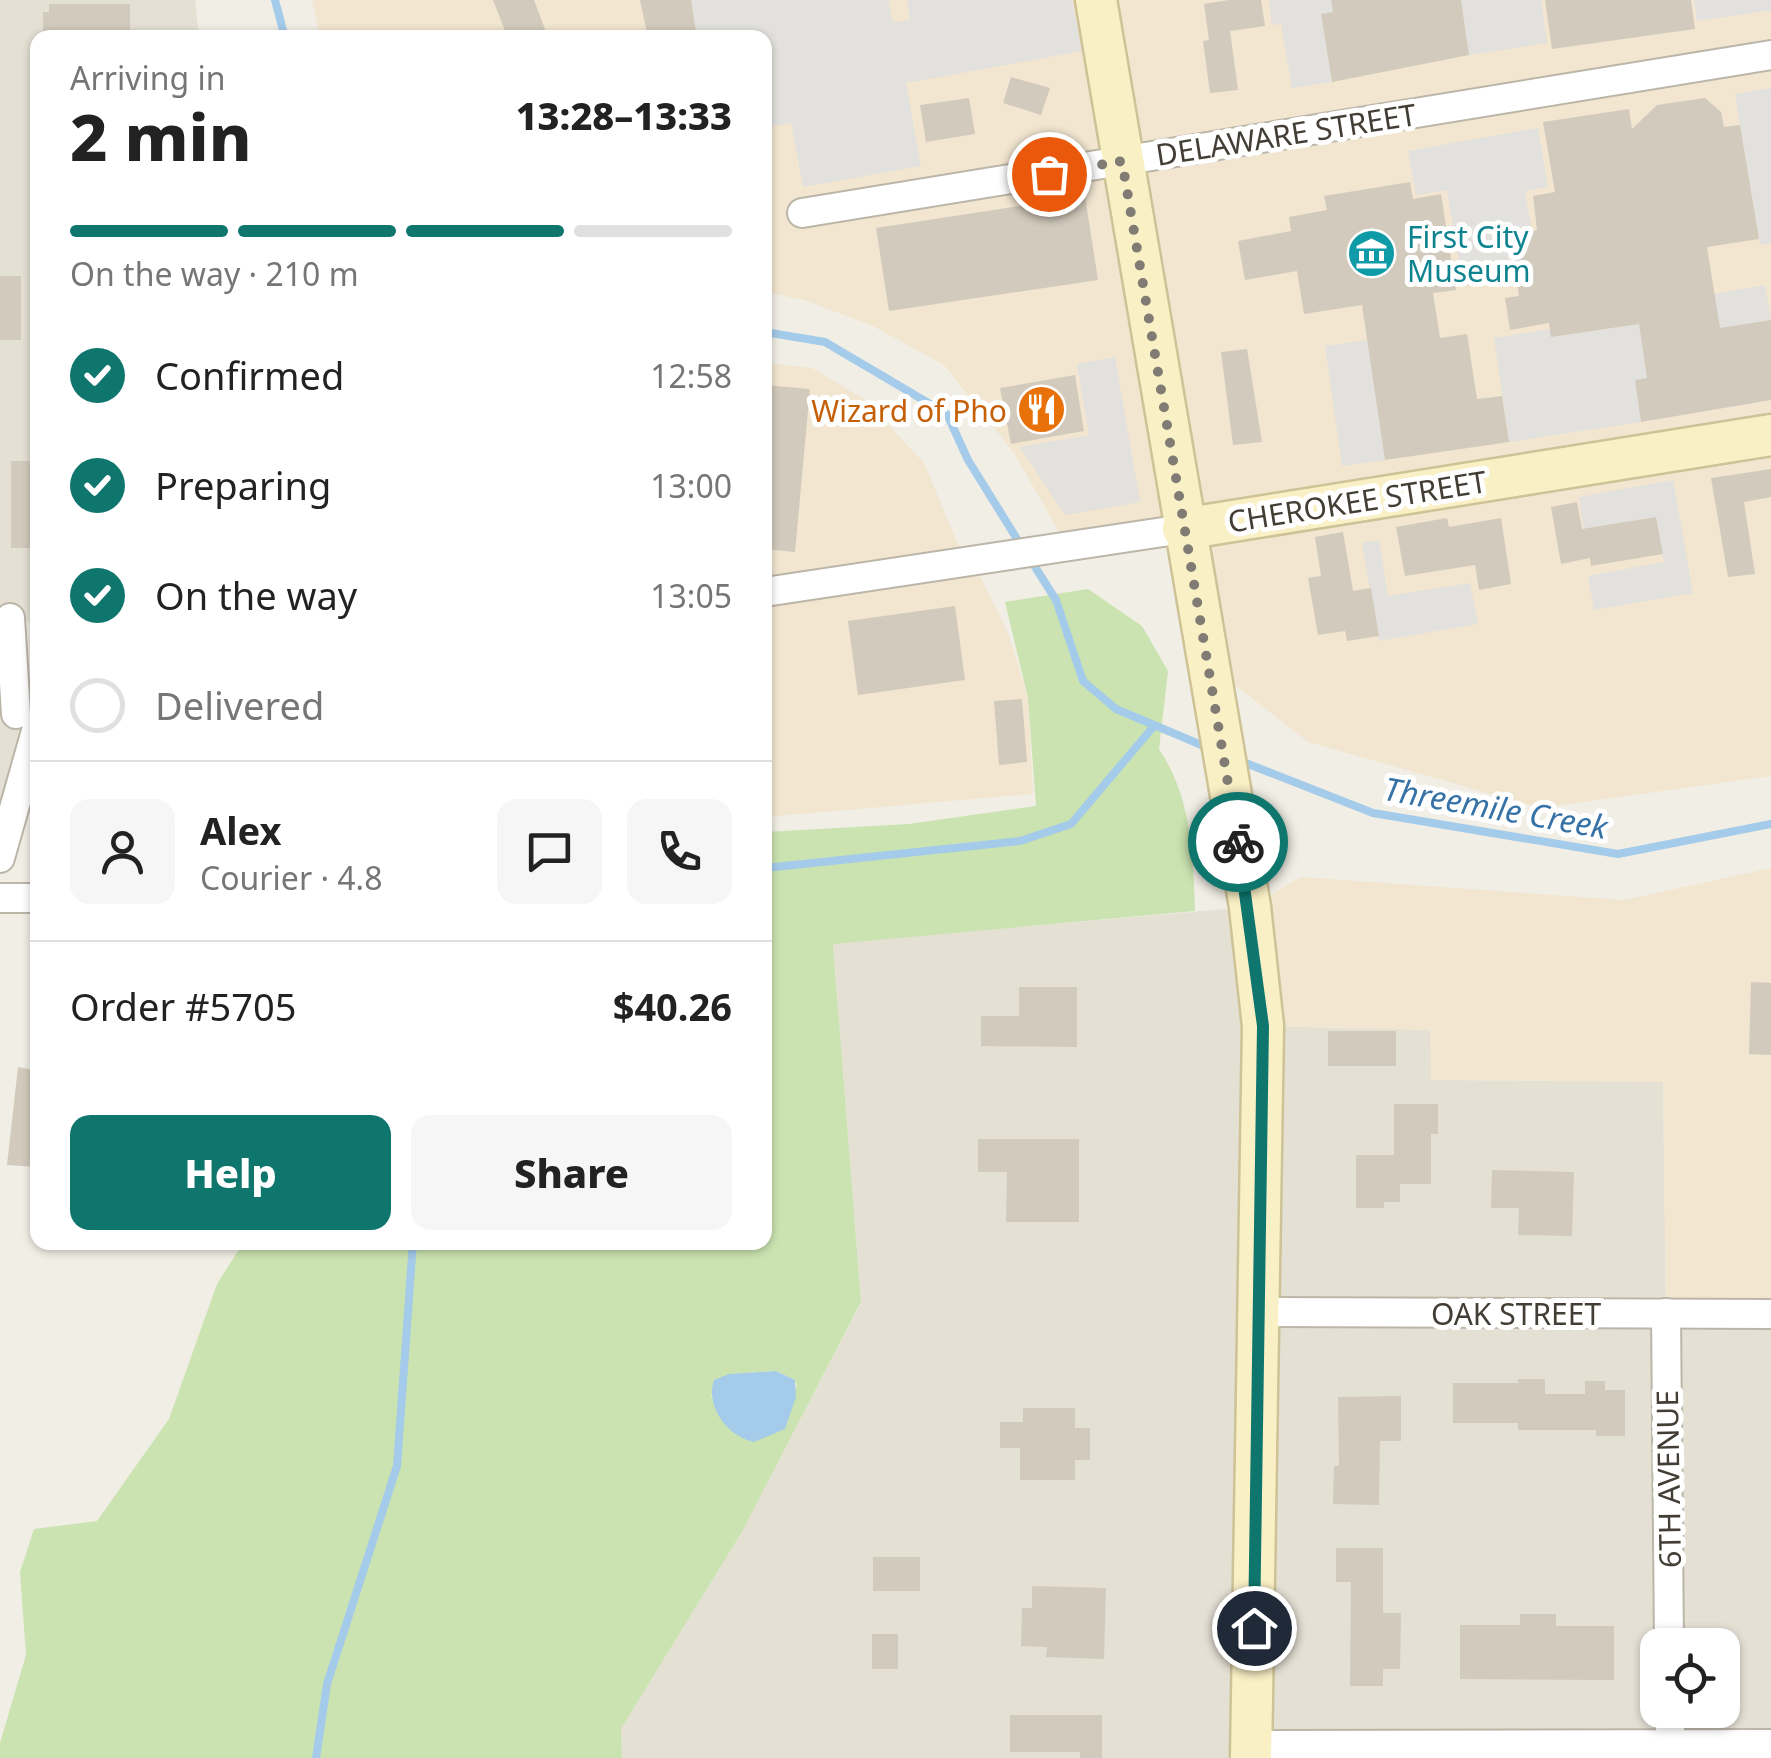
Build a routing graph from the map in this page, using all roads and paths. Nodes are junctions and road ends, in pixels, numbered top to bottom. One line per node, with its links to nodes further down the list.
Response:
1 (1096, 0): 3 (street)
2 (1771, 55): 3 (street, DELAWARE STREET)
3 (1122, 161): 4 (street, DELAWARE STREET); 6 (street)
4 (802, 213)
5 (1771, 435): 6 (street, CHEROKEE STREET)
6 (1183, 529): 7 (street, CHEROKEE STREET); 13 (street)
7 (772, 591)
8 (16, 619): 9 (street)
9 (23, 716): 10 (street)
10 (0, 858)
11 (0, 898): 12 (street)
12 (30, 898)
13 (1261, 1312): 14 (street, OAK STREET); 19 (street)
14 (1666, 1313): 15 (street, OAK STREET); 16 (street, 6TH AVENUE)
15 (1771, 1314)
16 (1669, 1628)
17 (1771, 1744): 18 (street)
18 (1670, 1751): 19 (street)
19 (1251, 1752)

